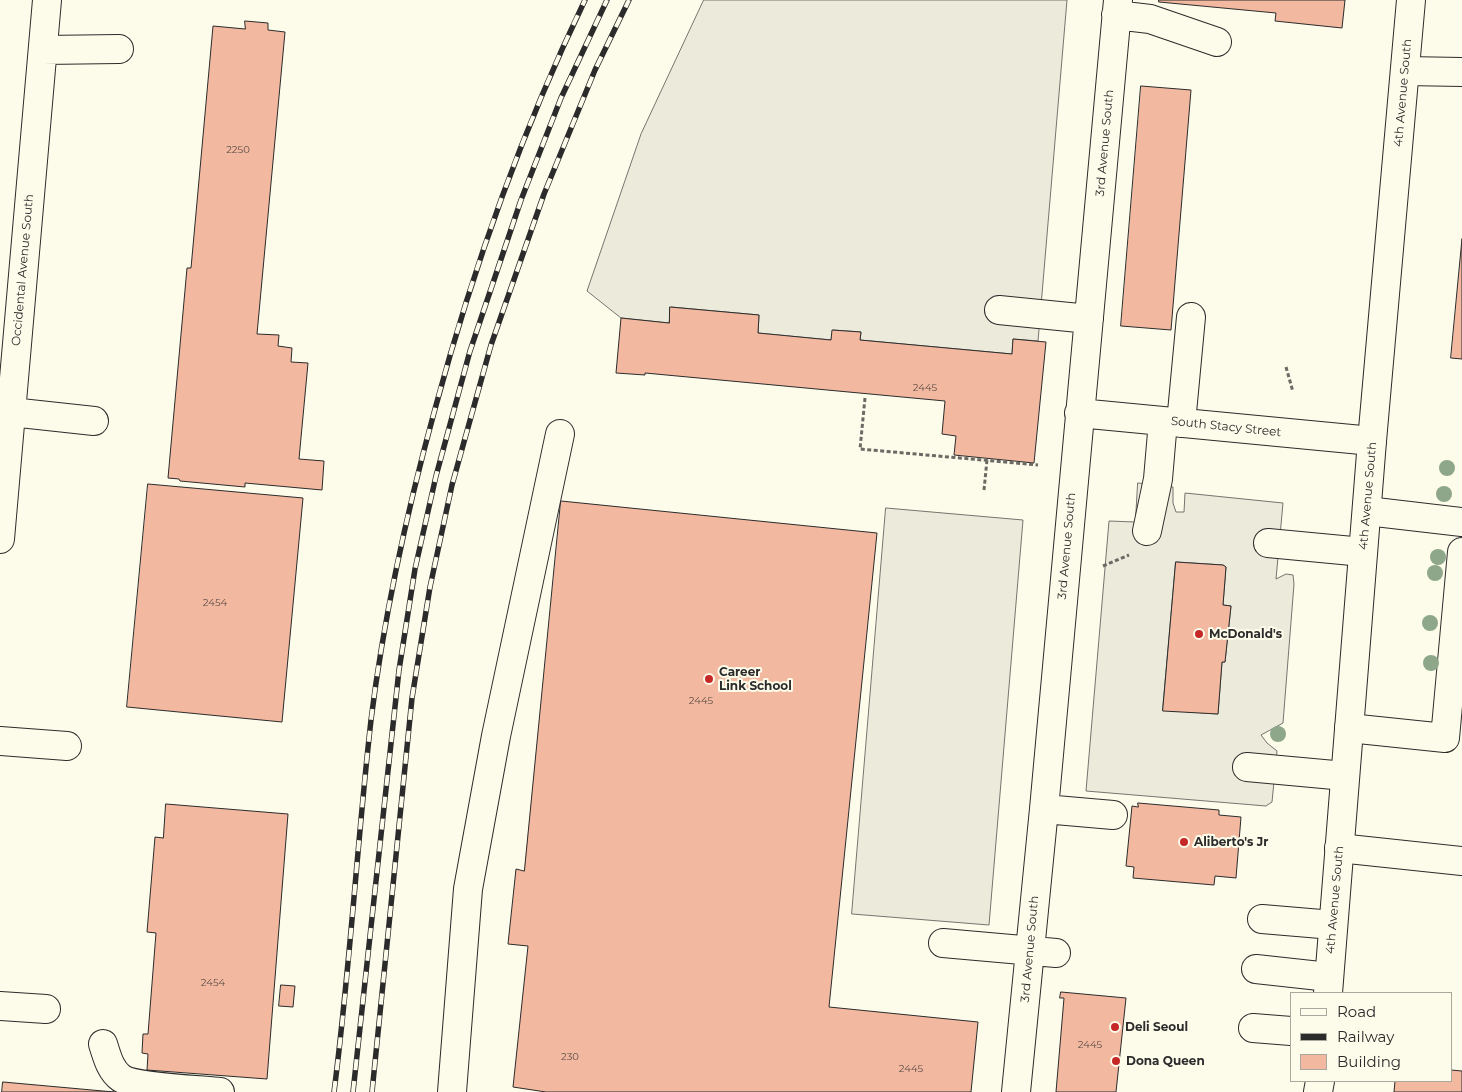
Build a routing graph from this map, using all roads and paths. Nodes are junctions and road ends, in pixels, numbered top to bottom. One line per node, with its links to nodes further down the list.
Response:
1 (47, 0): 6 (street, Occidental Avenue South)
2 (1411, 0): 7 (street, 4th Avenue South)
3 (1117, 7): 4 (street); 12 (street, 3rd Avenue South)
4 (1217, 42)
5 (119, 49): 6 (street)
6 (43, 50): 10 (street, Occidental Avenue South)
7 (1404, 71): 8 (street); 21 (street, 4th Avenue South)
8 (1462, 72)
9 (999, 310): 12 (street)
10 (10, 316): 16 (street, Occidental Avenue South)
11 (1191, 317): 19 (street)
12 (1089, 319): 17 (street, 3rd Avenue South)
13 (1286, 367): 14 (path)
14 (1293, 392)
15 (865, 398): 22 (path)
16 (11, 412): 18 (street); 28 (street, Occidental Avenue South)
17 (1079, 413): 19 (street, South Stacy Street); 39 (street, 3rd Avenue South)
18 (94, 420)
19 (1172, 422): 21 (street, South Stacy Street); 27 (street)
20 (560, 434): 56 (street)
21 (1372, 441): 25 (street, 4th Avenue South)
22 (987, 460): 23 (path); 24 (path)
23 (1038, 464)
24 (984, 490)
25 (1367, 511): 26 (street); 30 (street, 4th Avenue South)
26 (1462, 522)
27 (1147, 532)
28 (0, 539)
29 (1268, 543): 30 (street)
30 (1363, 552): 34 (street, 4th Avenue South)
31 (1462, 552): 34 (street)
32 (1129, 555): 33 (path)
33 (1103, 566)
34 (1349, 728): 38 (street, 4th Avenue South)
35 (0, 741): 36 (street)
36 (67, 746)
37 (1247, 767): 38 (street)
38 (1345, 776): 41 (street, 4th Avenue South)
39 (1044, 809): 40 (street); 46 (street, 3rd Avenue South)
40 (1113, 815)
41 (1339, 848): 42 (street); 44 (street, 4th Avenue South)
42 (1462, 860)
43 (1262, 919): 44 (street)
44 (1333, 926): 49 (street, 4th Avenue South)
45 (943, 943): 46 (street)
46 (1030, 950): 47 (street); 57 (street, 3rd Avenue South)
47 (1056, 953)
48 (1256, 969): 49 (street)
49 (1328, 985)
50 (0, 1006): 51 (street)
51 (46, 1009)
52 (1253, 1028): 53 (street)
53 (1290, 1031)
54 (103, 1044): 55 (street)
55 (220, 1092)
56 (452, 1092)
57 (1016, 1092)

